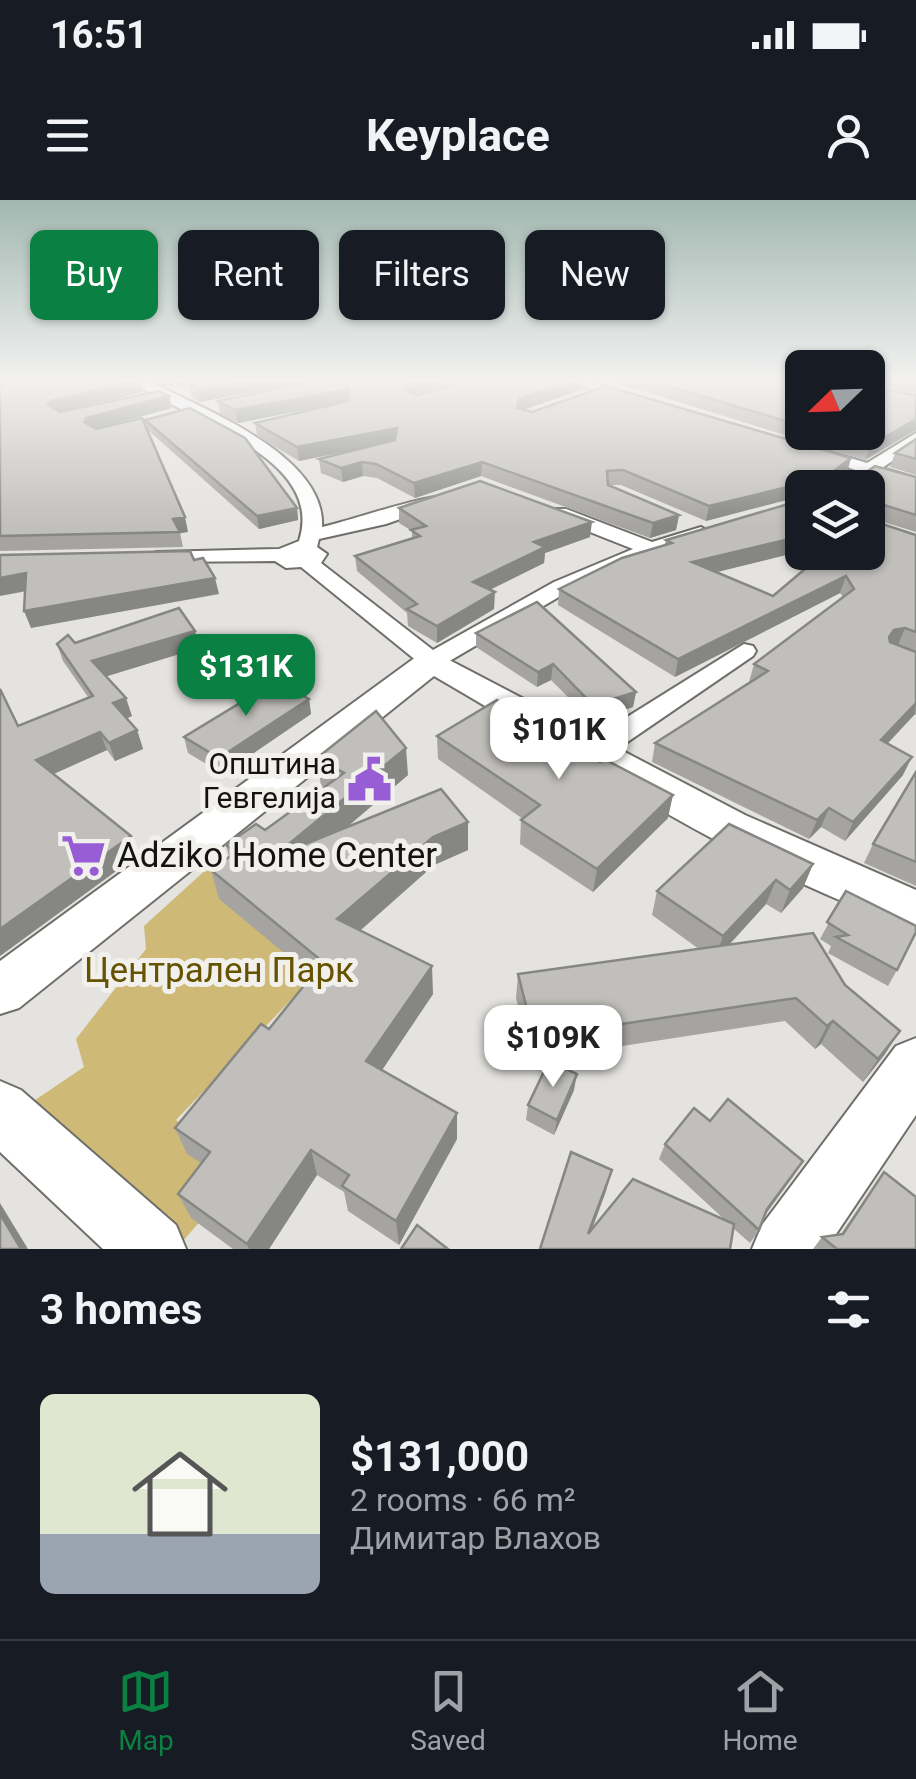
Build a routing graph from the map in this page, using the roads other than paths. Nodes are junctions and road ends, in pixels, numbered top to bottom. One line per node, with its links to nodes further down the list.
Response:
1 (225, 429): 3 (street)
2 (251, 429): 3 (street)
3 (232, 433): 8 (street)
4 (916, 438): 7 (street)
5 (808, 450): 7 (street)
6 (312, 466): 8 (street)
7 (871, 470)
8 (292, 471): 14 (street)
9 (885, 474): 10 (street)
10 (916, 484)
11 (446, 496): 14 (street)
12 (542, 506): 15 (street)
13 (676, 518): 15 (street)
14 (309, 548): 16 (street); 18 (street)
15 (650, 549): 18 (street)
16 (126, 558)
17 (744, 651): 19 (street)
18 (432, 661): 19 (main road); 21 (main road)
19 (594, 751): 20 (main road)
20 (916, 910)
21 (0, 992)
22 (916, 1066): 25 (main road)
23 (5, 1126): 24 (main road)
24 (152, 1249)
25 (786, 1249)

